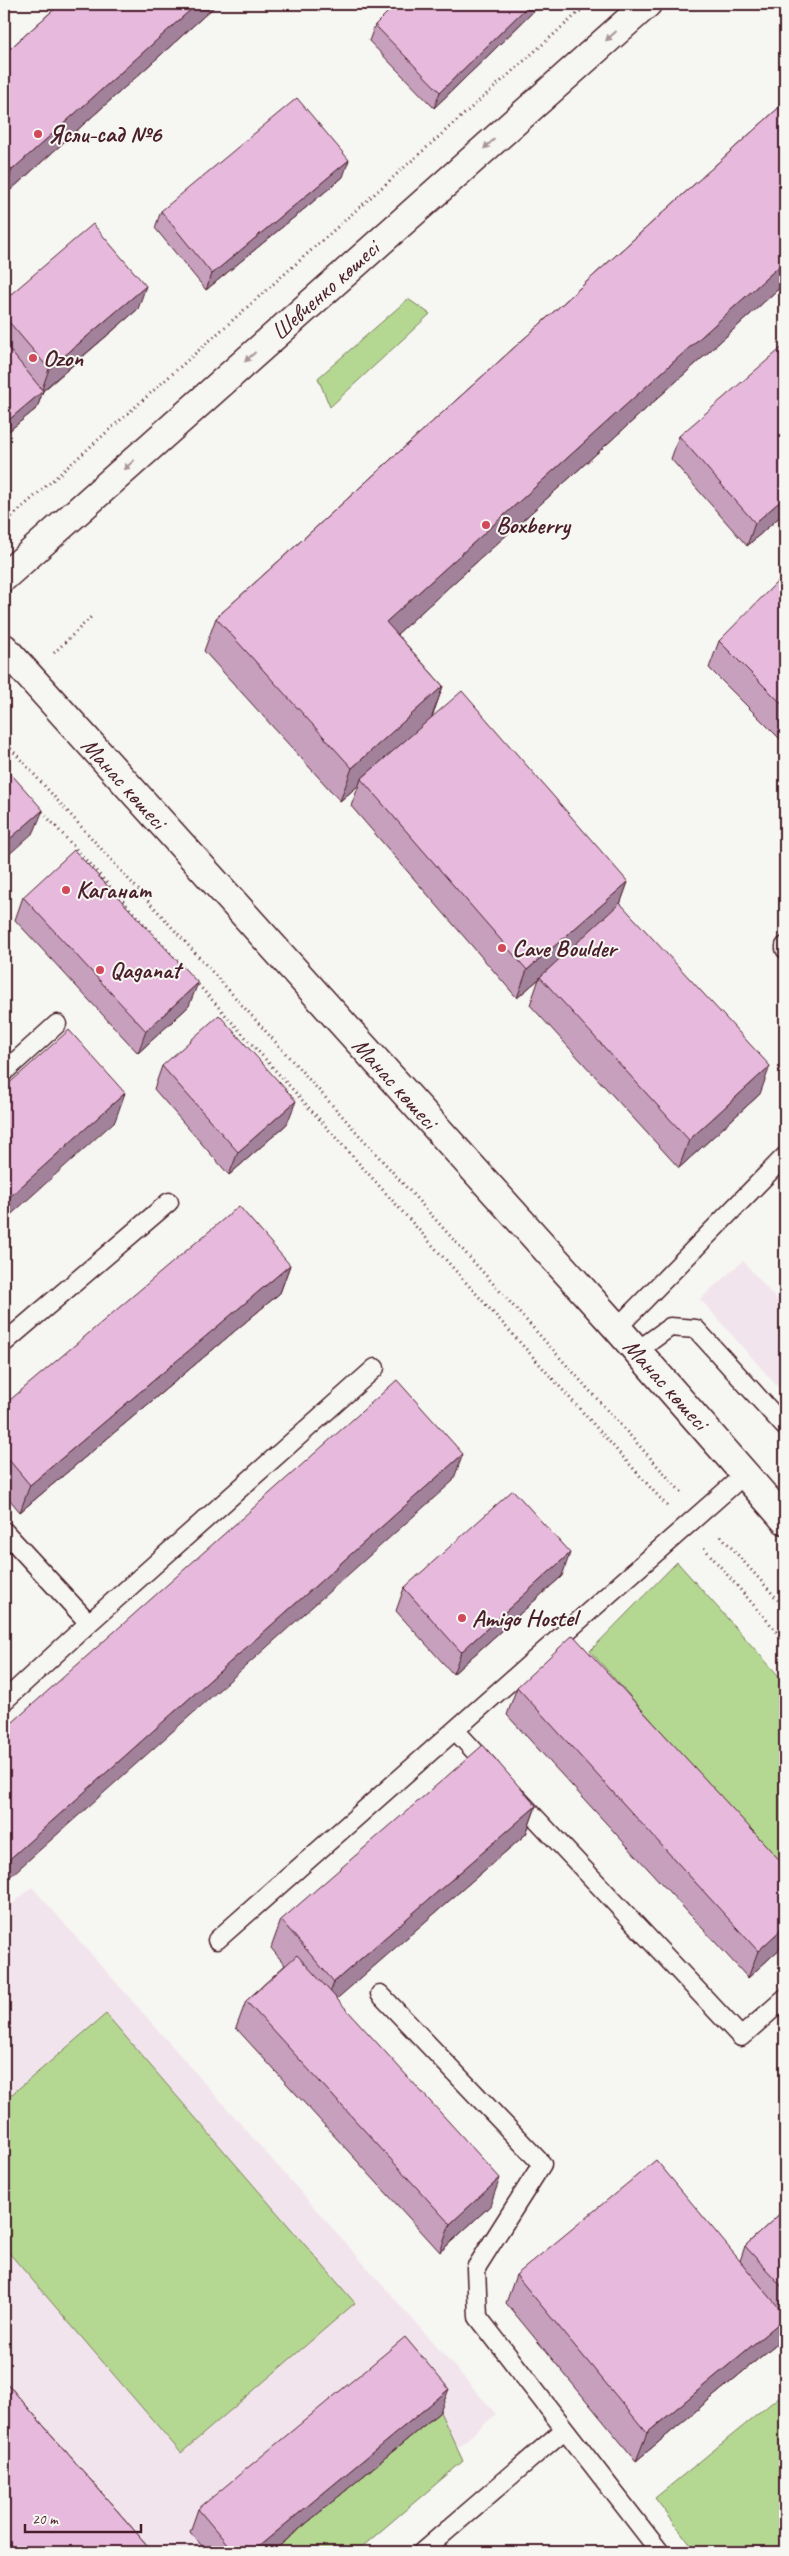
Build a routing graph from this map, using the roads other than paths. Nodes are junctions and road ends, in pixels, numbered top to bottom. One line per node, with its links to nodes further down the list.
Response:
1 (647, 4): 2 (street, Шевченко көшесі, one-way to 2)
2 (4, 577)
3 (4, 648): 8 (street, Манас көшесі)
4 (57, 1024): 5 (lane)
5 (4, 1072)
6 (785, 1156): 8 (lane)
7 (169, 1202): 9 (lane)
8 (616, 1328): 10 (street, Манас көшесі)
9 (4, 1343)
10 (637, 1351): 12 (lane); 13 (street, Манас көшесі)
11 (375, 1368): 16 (lane)
12 (785, 1427)
13 (746, 1474): 14 (street, Манас көшесі); 18 (lane)
14 (785, 1520)
15 (4, 1531): 16 (lane)
16 (89, 1623): 17 (lane)
17 (4, 1701)
18 (455, 1730): 19 (lane); 21 (lane)
19 (217, 1940)
20 (380, 1994): 22 (lane)
21 (785, 1998)
22 (564, 2430): 23 (lane); 24 (lane)
23 (422, 2552)
24 (660, 2552)

